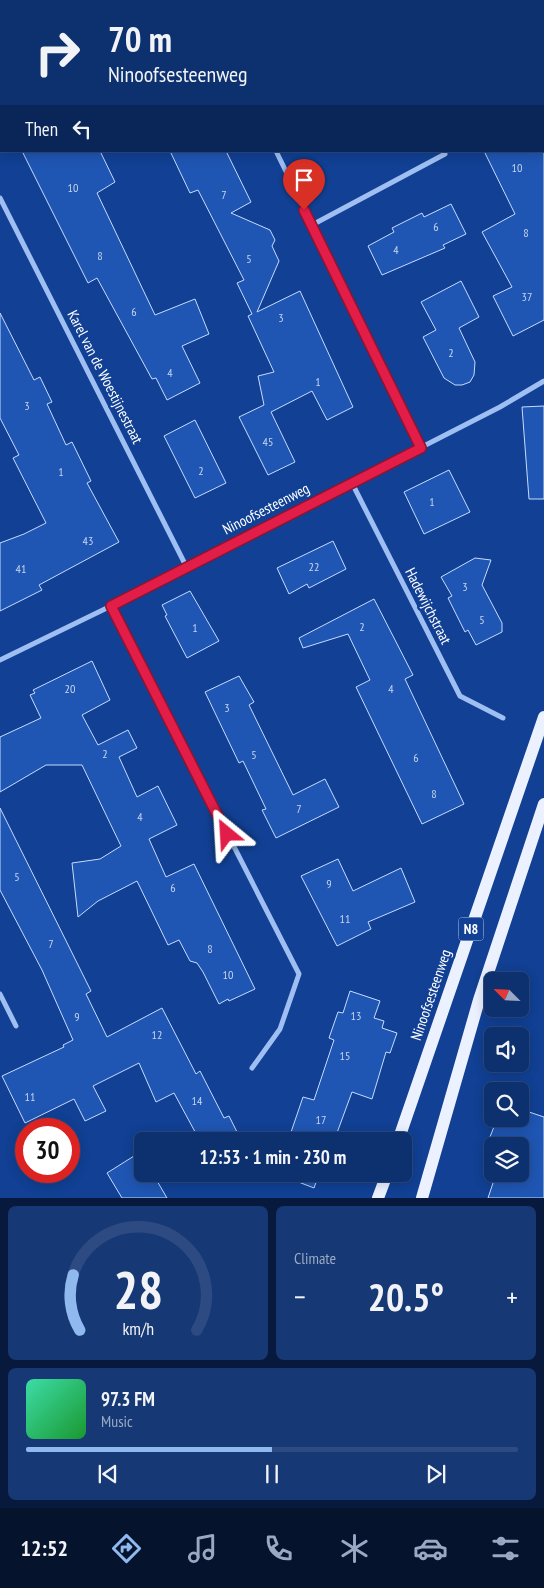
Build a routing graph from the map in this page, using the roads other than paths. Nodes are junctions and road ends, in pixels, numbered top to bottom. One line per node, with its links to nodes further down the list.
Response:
1 (276, 152): 4 (street)
2 (445, 154): 4 (street)
3 (0, 198): 8 (street, Karel van de Woestijnestraat)
4 (312, 225): 6 (street)
5 (544, 382): 6 (street, Ninoofsesteenweg)
6 (421, 448): 7 (street, Ninoofsesteenweg)
7 (352, 483): 8 (street, Ninoofsesteenweg); 12 (street, Hadewijchstraat)
8 (187, 568): 9 (street, Ninoofsesteenweg)
9 (111, 606): 10 (street, Ninoofsesteenweg); 16 (street)
10 (0, 660)
11 (544, 717): 17 (main road, Ninoofsesteenweg / N8)
12 (503, 718)
13 (544, 804): 20 (main road, N8)
14 (0, 994): 15 (street)
15 (16, 1026)
16 (252, 1068)
17 (401, 1132)
18 (383, 1182): 19 (main road)
19 (378, 1198)
20 (422, 1198)

